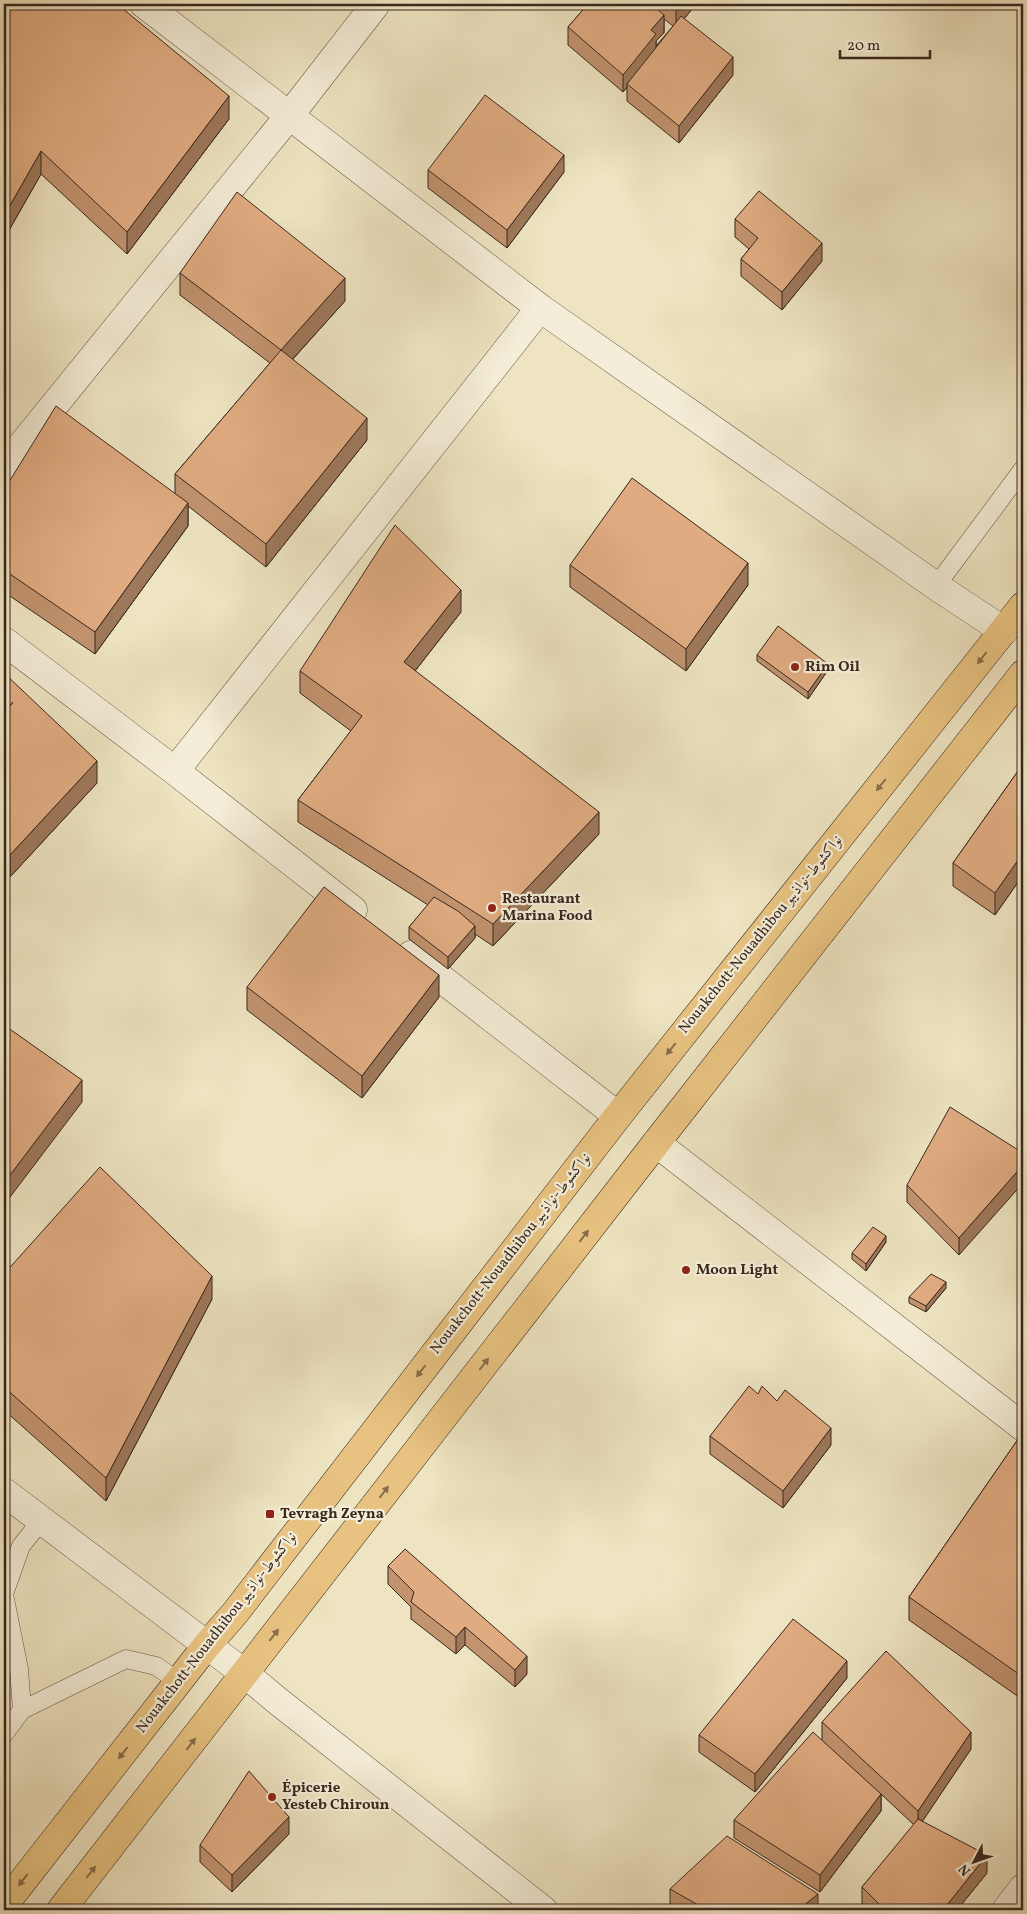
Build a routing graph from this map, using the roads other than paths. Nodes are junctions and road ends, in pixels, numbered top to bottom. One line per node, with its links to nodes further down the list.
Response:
1 (144, 4): 3 (street)
2 (376, 4): 3 (street)
3 (289, 116): 4 (street); 5 (street)
4 (540, 308): 7 (street); 12 (street)
5 (4, 467)
6 (1023, 469): 7 (lane)
7 (936, 586): 9 (street)
8 (1023, 606): 9 (highway, Nouakchott-Nouadhibou نواكشوط-نواذيبو)
9 (1004, 631): 13 (highway, Nouakchott-Nouadhibou نواكشوط-نواذيبو, one-way to 13)
10 (4, 641): 12 (street)
11 (1023, 674): 14 (highway)
12 (176, 772): 13 (street)
13 (618, 1116): 18 (highway, Nouakchott-Nouadhibou نواكشوط-نواذيبو, one-way to 18)
14 (656, 1142): 15 (street); 19 (highway, one-way to 14)
15 (1023, 1427)
16 (4, 1492): 17 (street)
17 (41, 1521): 18 (street); 21 (lane)
18 (207, 1645): 19 (street); 20 (highway, Nouakchott-Nouadhibou نواكشوط-نواذيبو)
19 (244, 1673): 25 (highway, one-way to 19); 26 (street)
20 (178, 1682): 21 (lane); 24 (highway, Nouakchott-Nouadhibou نواكشوط-نواذيبو, one-way to 24)
21 (22, 1710): 22 (lane)
22 (4, 1734)
23 (1023, 1888): 27 (street)
24 (4, 1905)
25 (61, 1910)
26 (543, 1910)
27 (1006, 1910)

